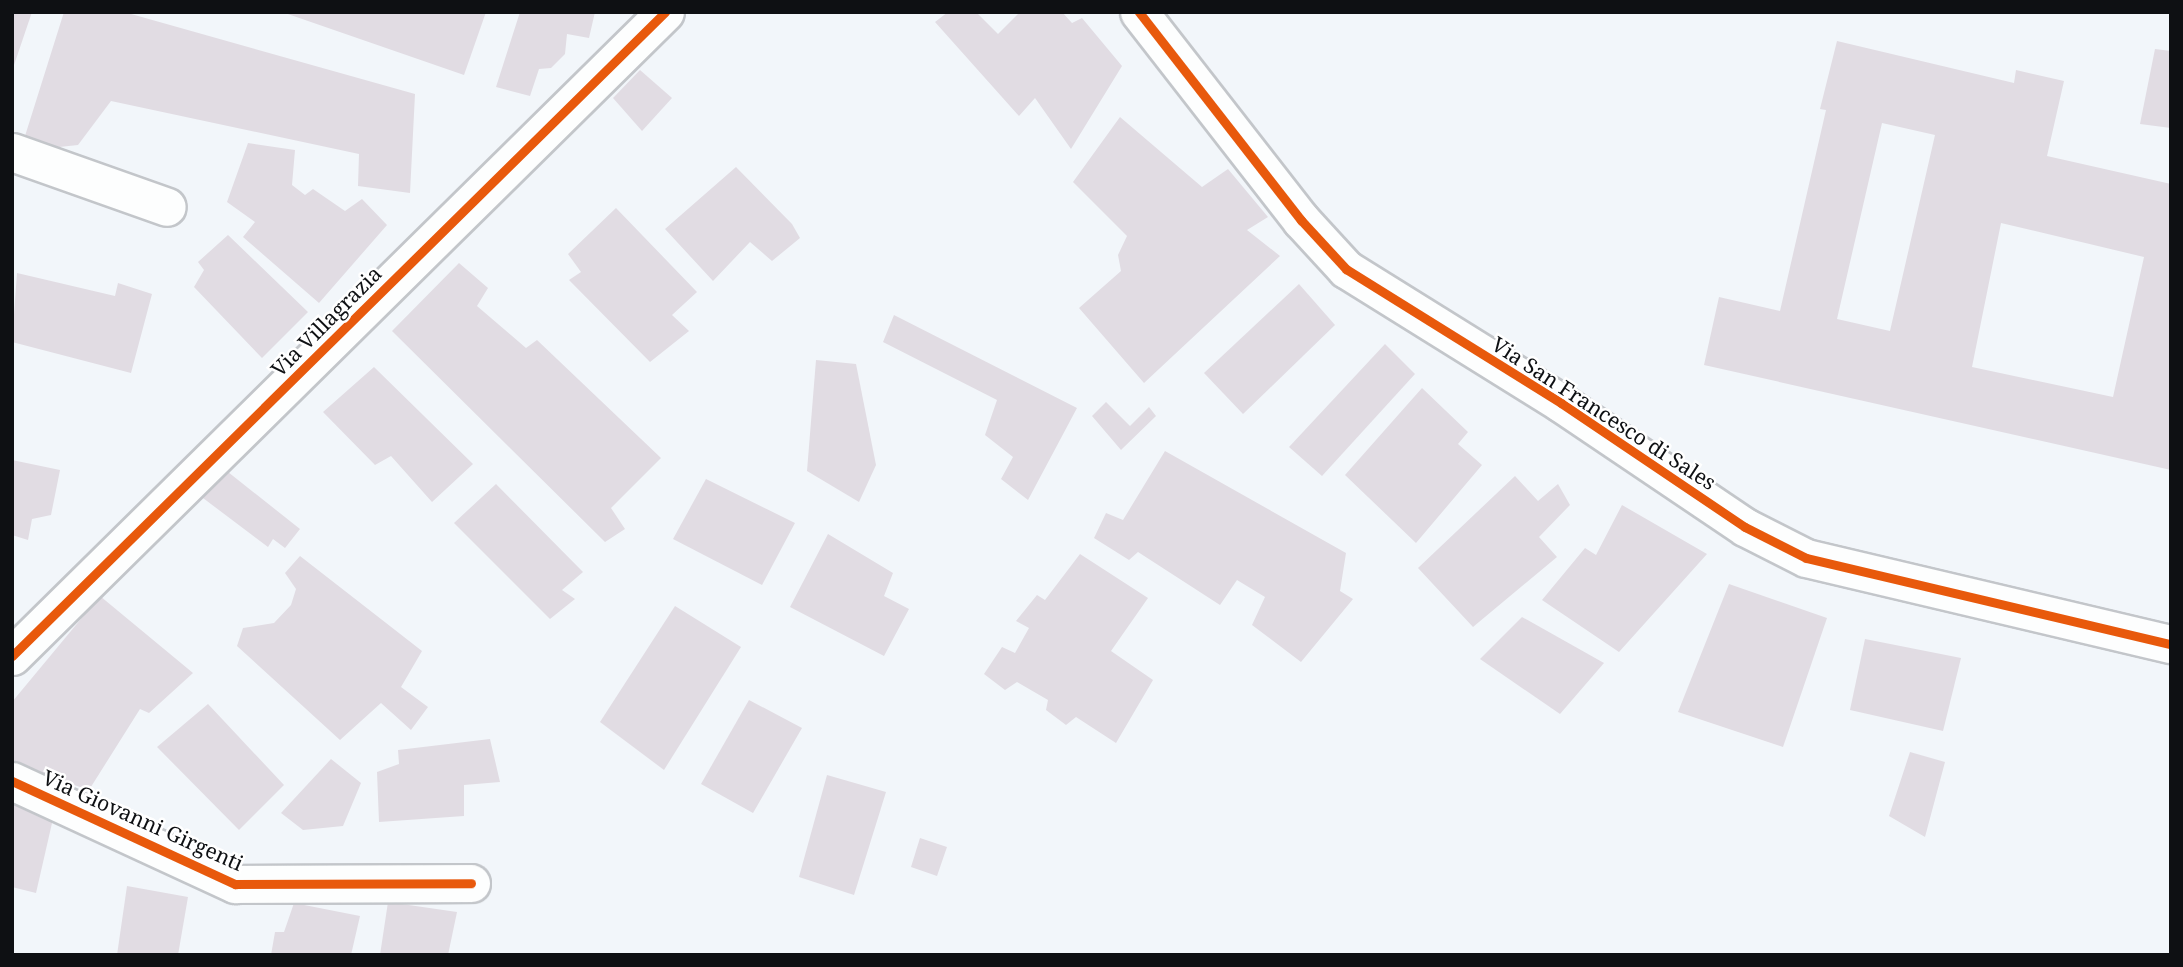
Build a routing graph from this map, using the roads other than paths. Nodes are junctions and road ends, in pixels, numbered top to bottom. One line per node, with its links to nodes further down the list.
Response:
1 (665, 12): 6 (street, Via Villagrazia)
2 (1139, 12): 5 (street, Via San Francesco di Sales)
3 (12, 152): 4 (street)
4 (167, 207)
5 (2171, 644)
6 (12, 656)
7 (12, 781): 8 (street, Via Giovanni Girgenti)
8 (471, 883)

